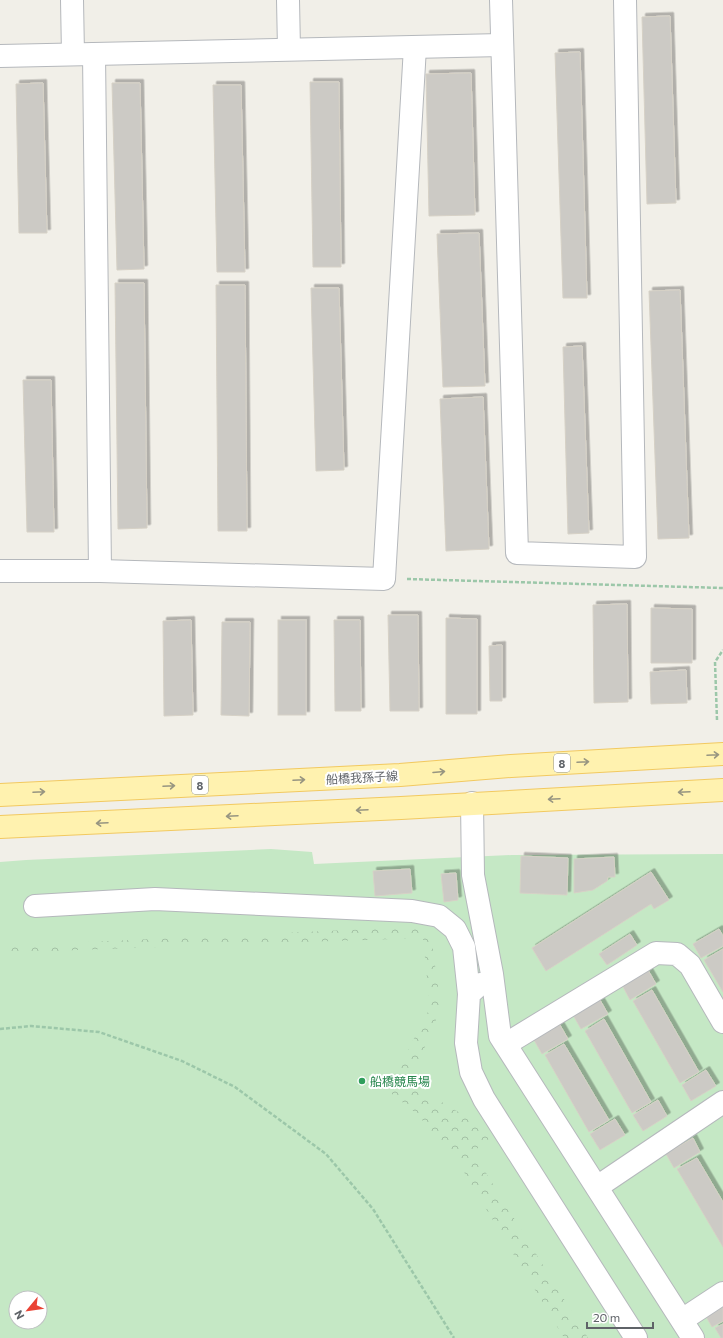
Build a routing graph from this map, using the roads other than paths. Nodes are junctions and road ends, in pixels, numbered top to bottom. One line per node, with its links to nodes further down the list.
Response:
1 (72, 0): 8 (street)
2 (288, 0): 7 (street)
3 (501, 0): 5 (street)
4 (625, 0): 5 (street)
5 (502, 44): 6 (street)
6 (415, 46): 7 (street); 11 (street)
7 (289, 49): 8 (street)
8 (84, 54): 9 (street); 11 (street)
9 (0, 56)
10 (0, 571): 11 (street)
11 (100, 571)
12 (723, 754): 14 (main road, 船橋我孫子線 / 8, one-way to 12)
13 (723, 790): 15 (main road, one-way to 15)
14 (0, 795)
15 (472, 803): 16 (main road, one-way to 16); 18 (street)
16 (0, 827)
17 (35, 906): 19 (street)
18 (492, 974): 19 (street); 21 (street)
19 (469, 994): 26 (street)
20 (723, 1022): 21 (street)
21 (506, 1044): 23 (street)
22 (723, 1102): 23 (street)
23 (597, 1187): 25 (street)
24 (723, 1293): 25 (street)
25 (685, 1331)
26 (636, 1338)

